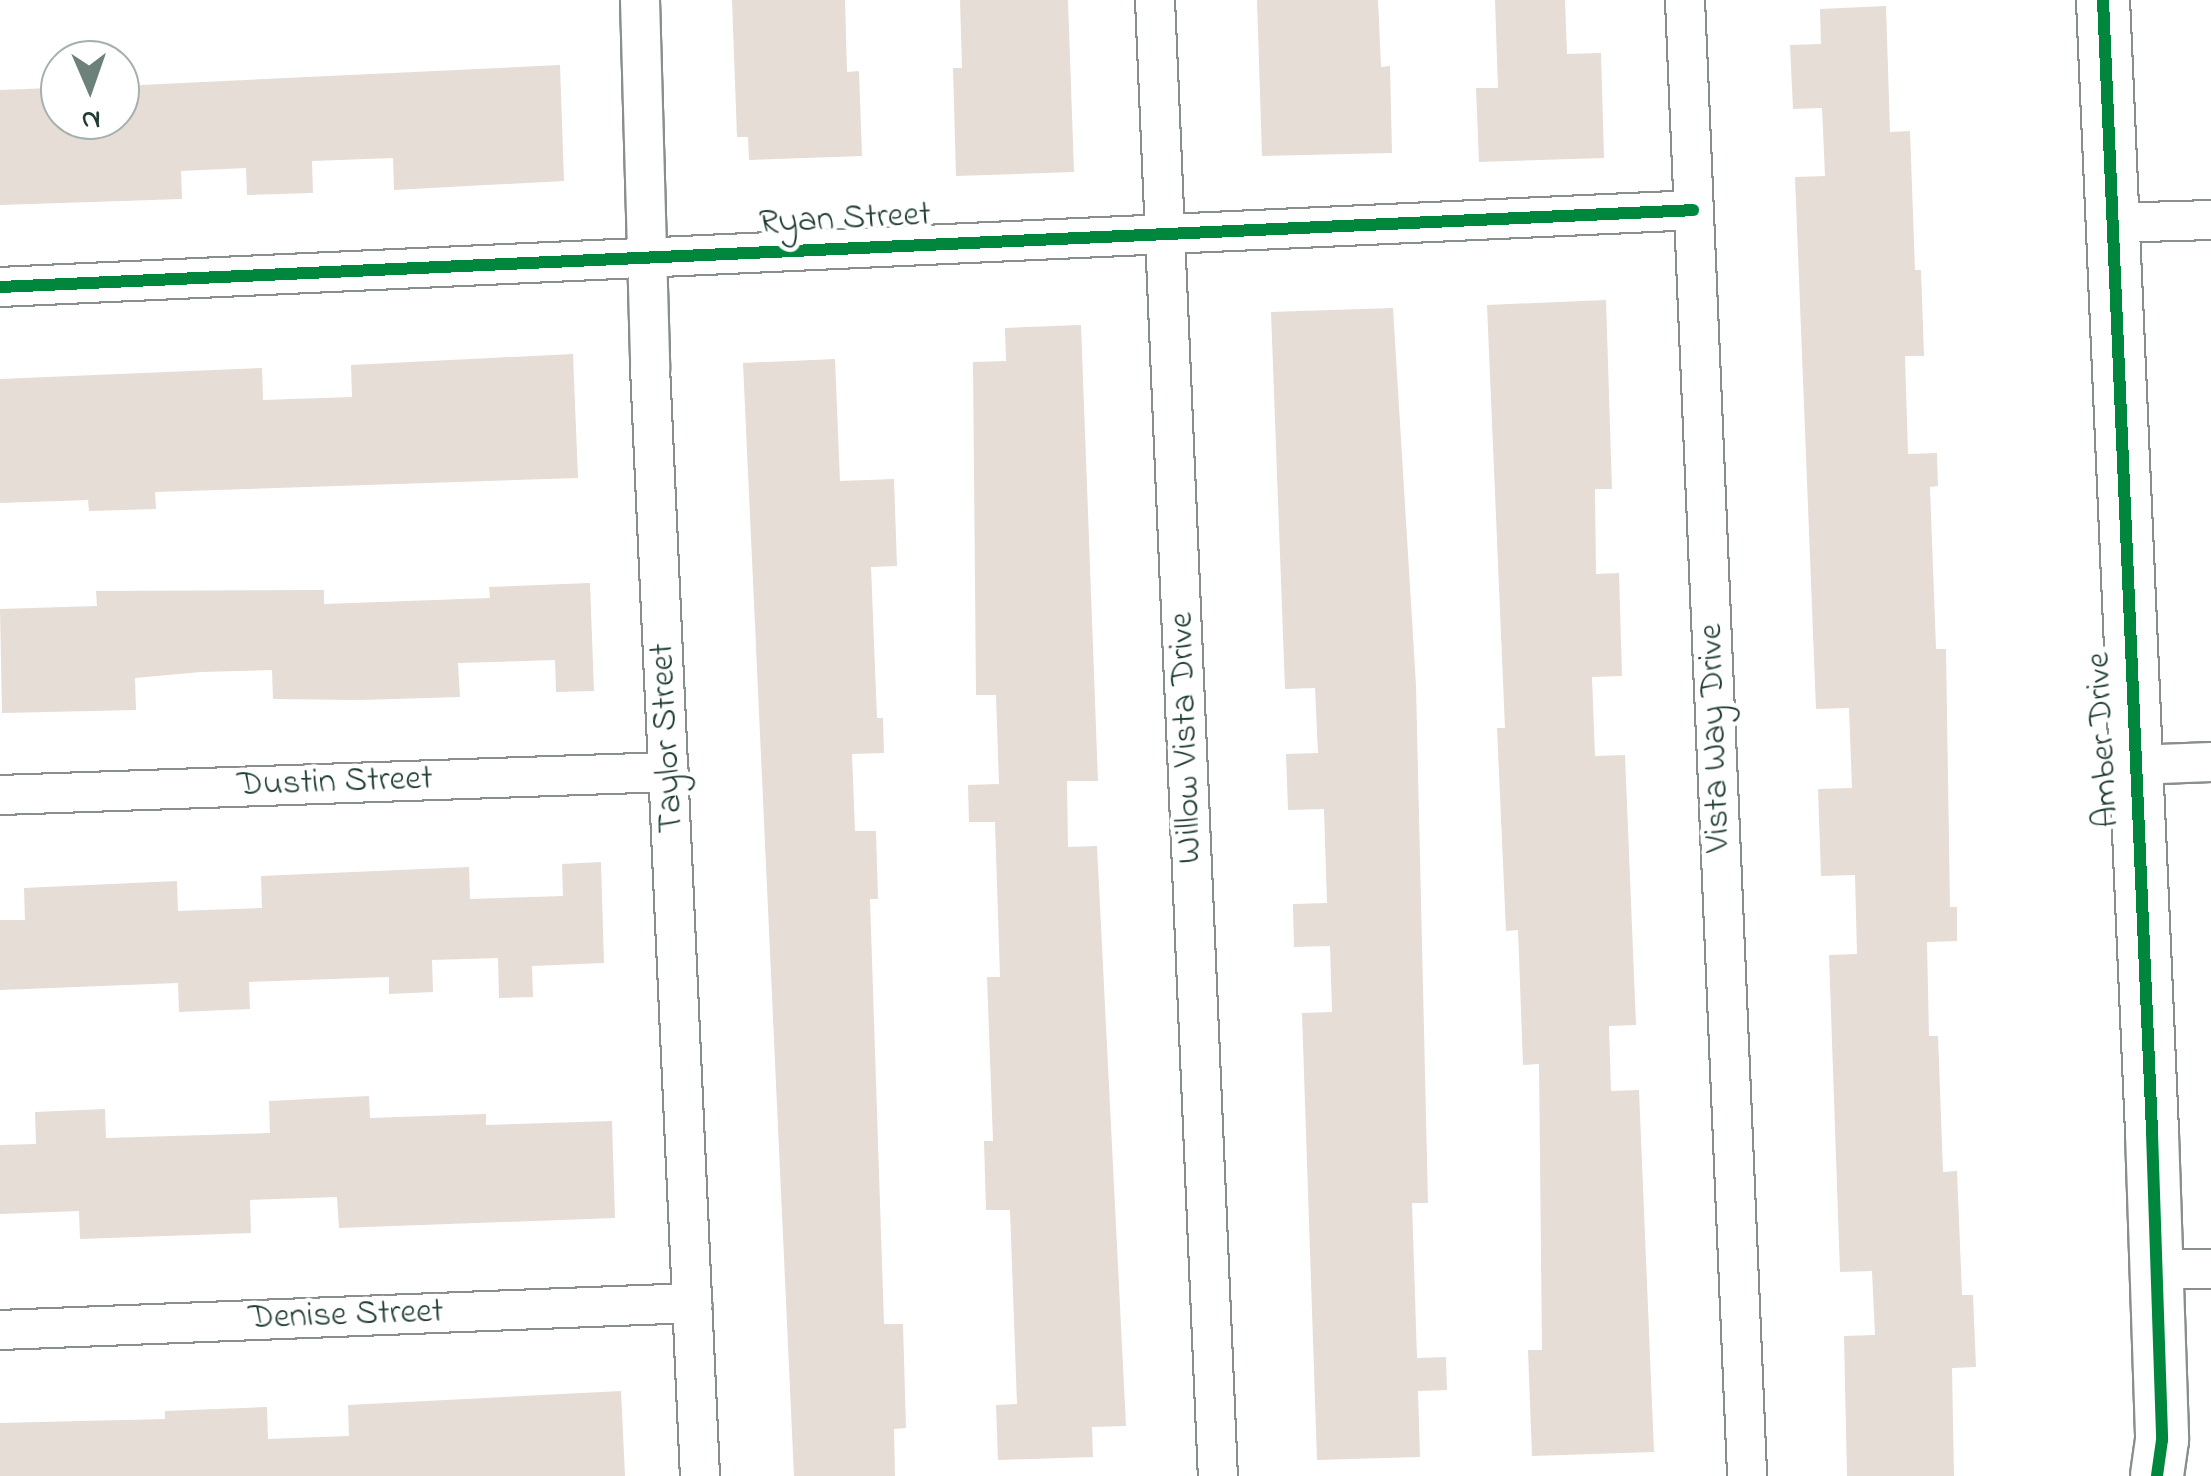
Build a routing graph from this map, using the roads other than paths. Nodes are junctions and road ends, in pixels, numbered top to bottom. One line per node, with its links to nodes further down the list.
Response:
1 (640, 0): 9 (street, Taylor Street)
2 (1156, 0): 8 (street, Willow Vista Drive)
3 (1684, 0): 5 (street, Vista Way Drive)
4 (2102, 0): 7 (street, Amber Drive)
5 (1694, 210): 8 (street, Ryan Street); 21 (street, Vista Way Drive)
6 (2211, 220): 7 (street)
7 (2110, 223): 12 (street, Amber Drive)
8 (1165, 232): 9 (street, Ryan Street); 20 (street, Willow Vista Drive)
9 (650, 262): 10 (street, Ryan Street); 13 (street, Taylor Street)
10 (0, 287)
11 (2211, 762): 12 (street)
12 (2135, 765): 16 (street, Amber Drive)
13 (669, 772): 14 (street, Dustin Street); 17 (street, Taylor Street)
14 (0, 795)
15 (2211, 1268): 16 (street)
16 (2156, 1269): 22 (street, Amber Drive)
17 (692, 1302): 18 (street, Denise Street); 19 (street, Taylor Street)
18 (0, 1330)
19 (700, 1476)
20 (1218, 1476)
21 (1747, 1476)
22 (2156, 1476)

